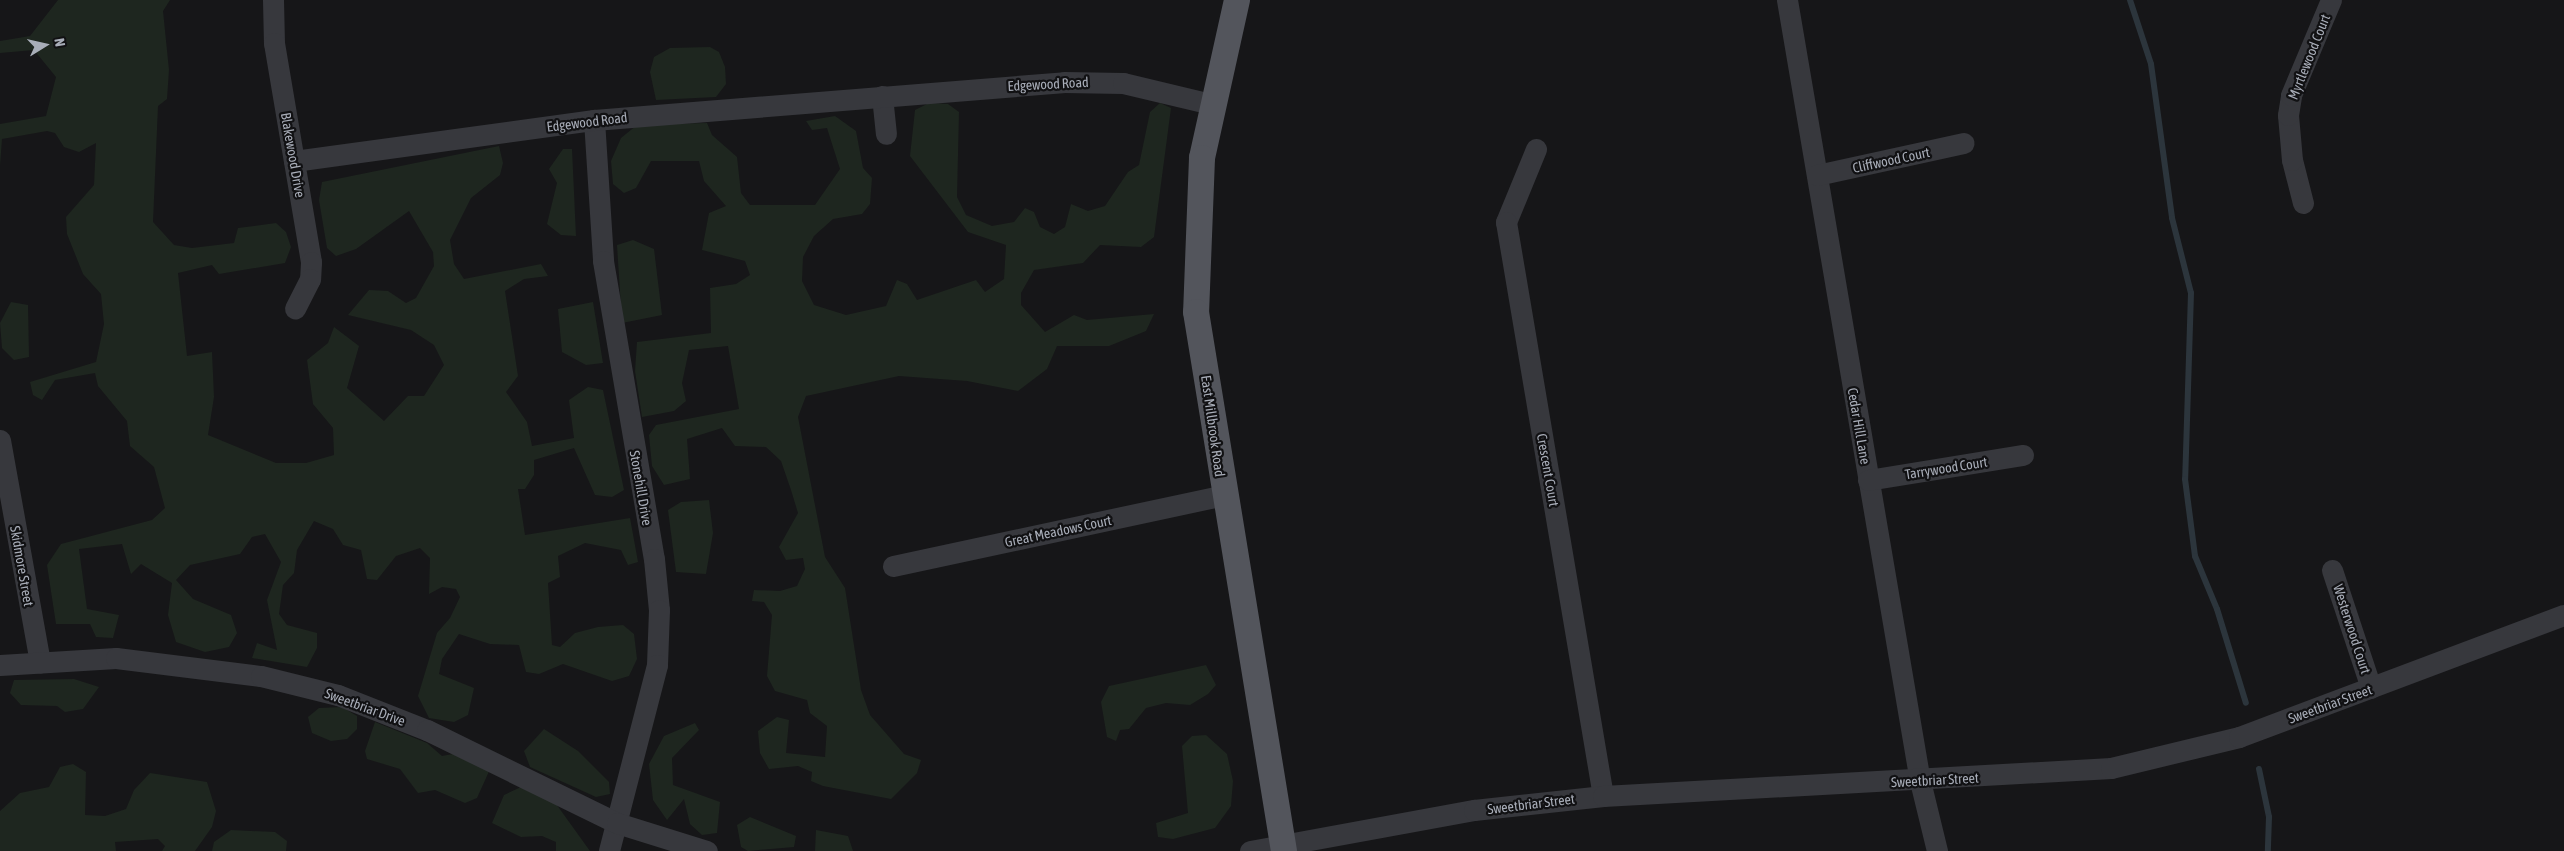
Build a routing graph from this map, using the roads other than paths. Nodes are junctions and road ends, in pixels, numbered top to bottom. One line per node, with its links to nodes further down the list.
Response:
1 (272, 0): 11 (street, Blakewood Drive)
2 (1237, 0): 6 (main road, East Millbrook Road)
3 (1787, 0): 12 (street, Cedar Hill Lane)
4 (2331, 0): 13 (street, Myrtlewood Court)
5 (882, 96): 6 (street, Edgewood Road); 7 (street, Edgewood Road); 8 (street)
6 (1211, 104): 18 (main road, East Millbrook Road)
7 (594, 120): 11 (street, Edgewood Road); 27 (street, Stonehill Drive)
8 (886, 134)
9 (1964, 143): 12 (street, Cliffwood Court)
10 (1536, 149): 26 (street, Crescent Court)
11 (294, 161): 14 (street, Blakewood Drive)
12 (1818, 175): 17 (street, Cedar Hill Lane)
13 (2302, 203)
14 (295, 308)
15 (0, 440): 22 (street, Skidmore Street)
16 (2023, 455): 17 (street, Tarrywood Court)
17 (1868, 480): 25 (street, Cedar Hill Lane)
18 (1223, 495): 19 (street, Great Meadows Court); 28 (main road, East Millbrook Road)
19 (893, 566)
20 (2332, 570): 24 (street, Westerwood Court)
21 (2564, 615): 24 (street, Sweetbriar Street)
22 (40, 662): 23 (street, Sweetbriar Drive); 27 (street, Sweetbriar Drive)
23 (0, 664)
24 (2371, 688): 25 (street, Sweetbriar Street)
25 (1920, 780): 26 (street, Sweetbriar Street); 32 (street, Cedar Hill Lane)
26 (1603, 796): 28 (street, Sweetbriar Street)
27 (617, 823): 29 (street, Stonehill Drive); 30 (street, Sweetbriar Drive)
28 (1284, 848): 31 (street)
29 (609, 851)
30 (707, 851)
31 (1250, 851)
32 (1937, 851)

